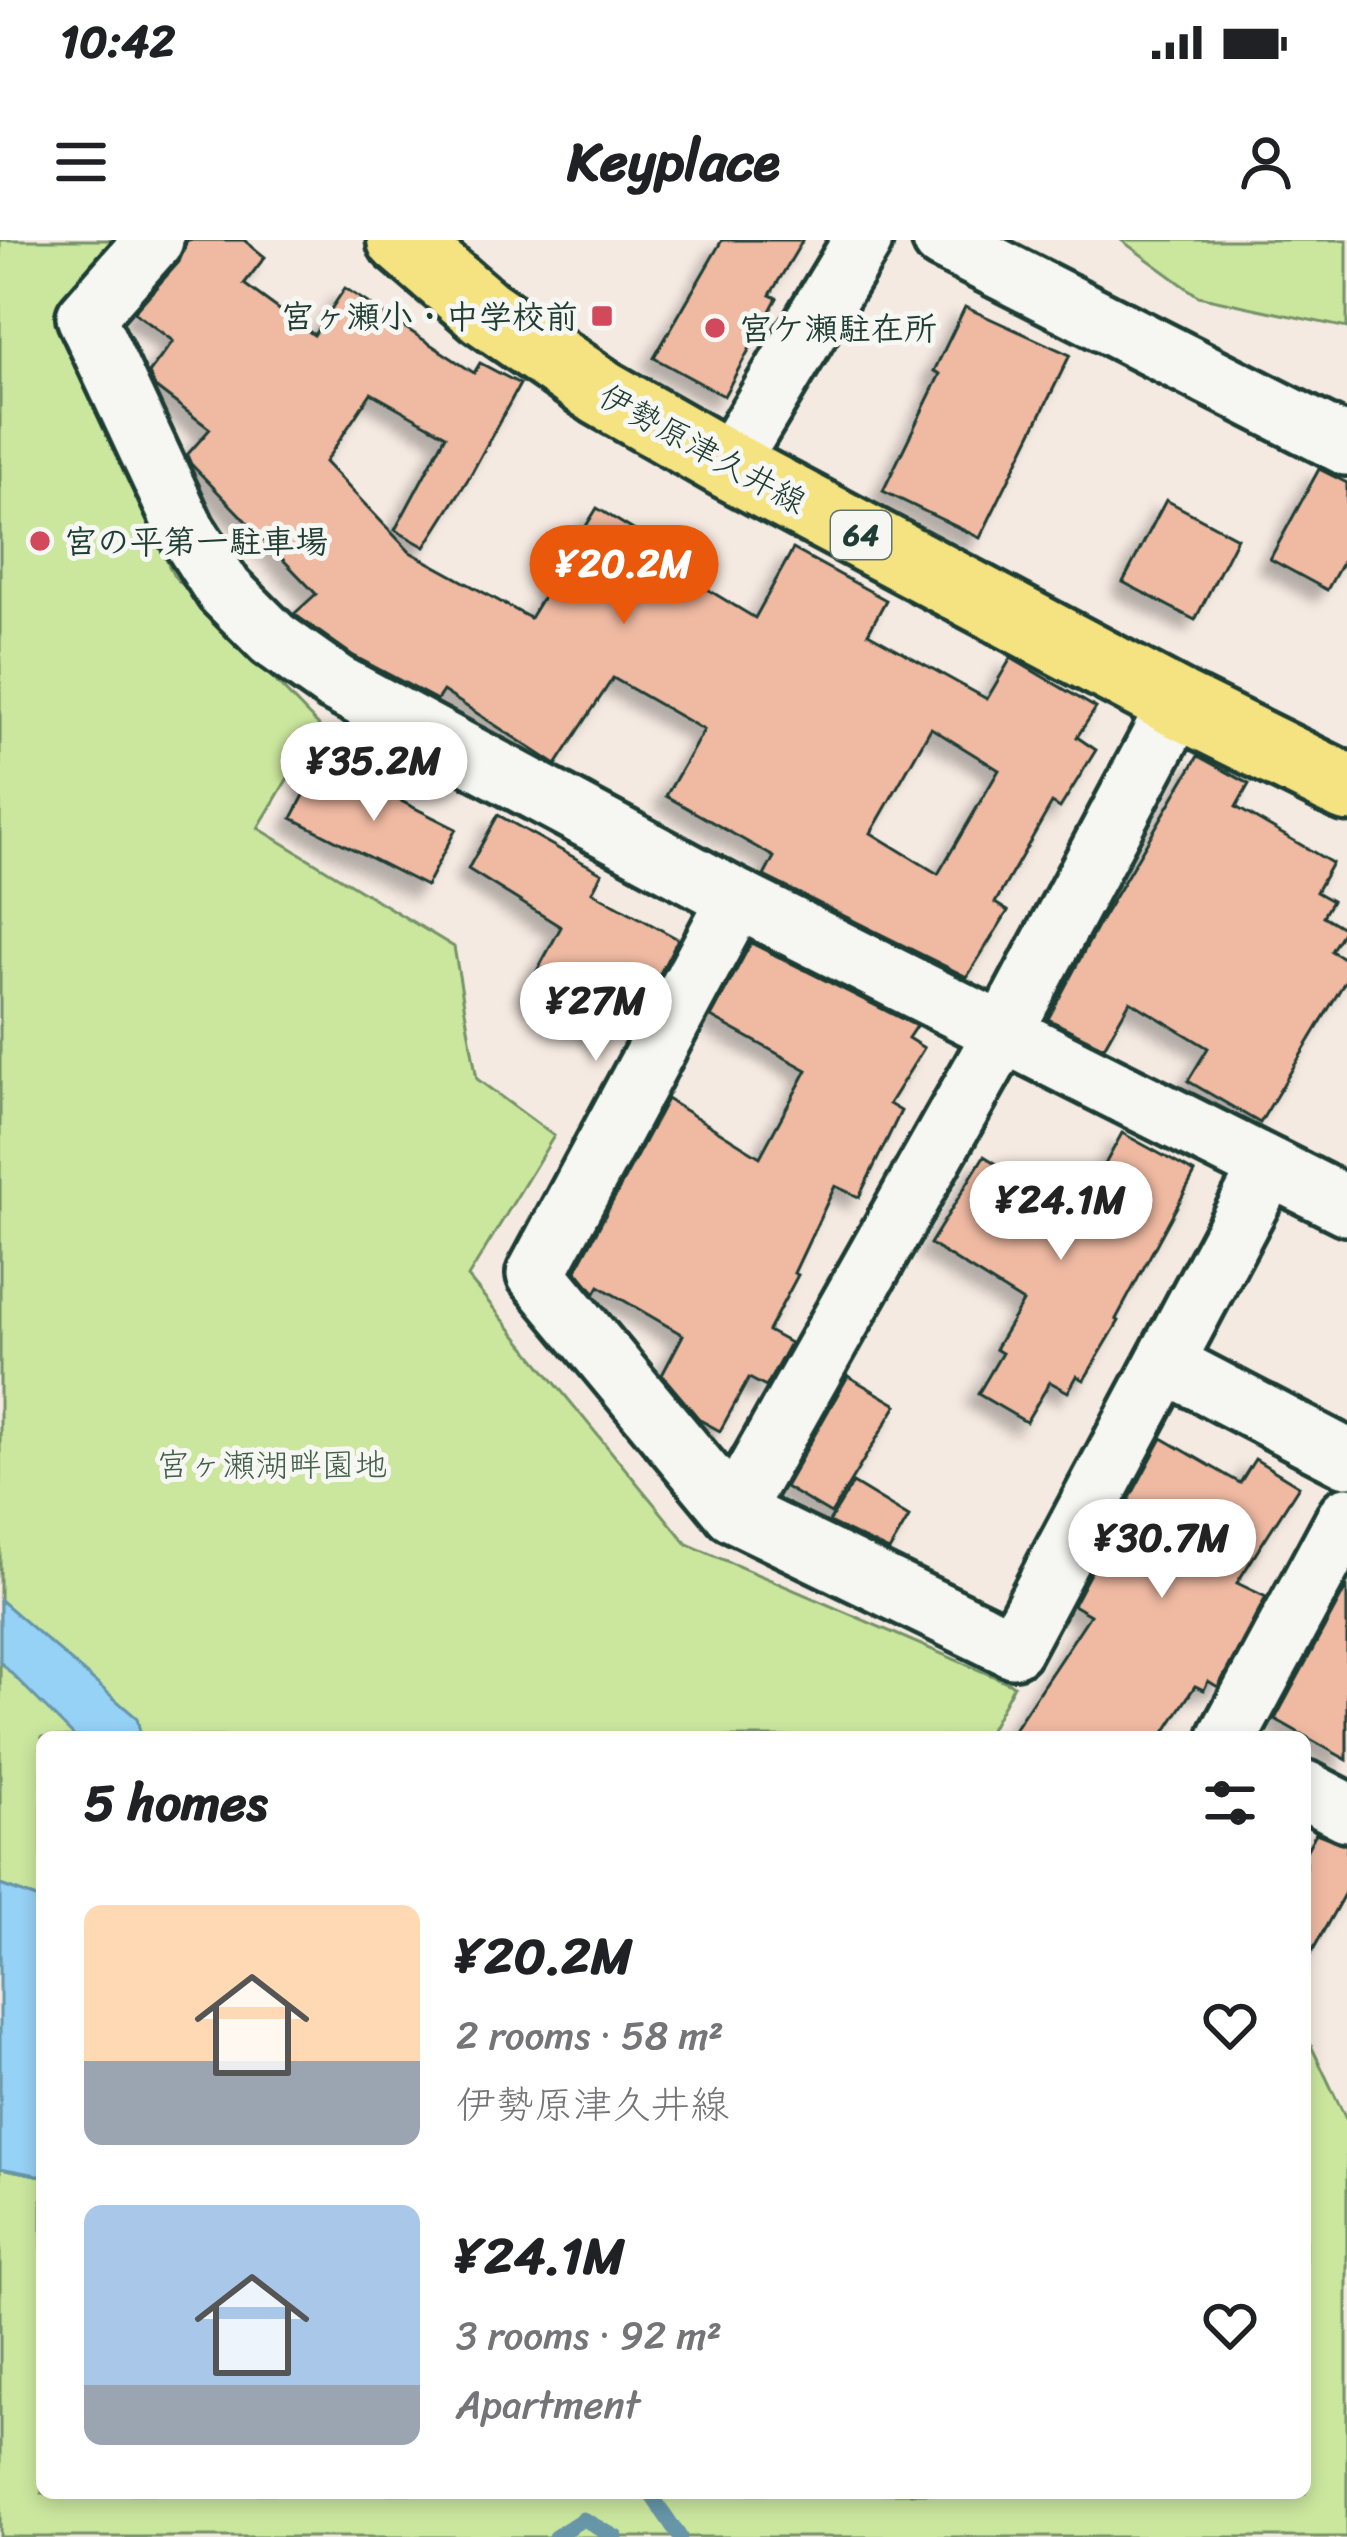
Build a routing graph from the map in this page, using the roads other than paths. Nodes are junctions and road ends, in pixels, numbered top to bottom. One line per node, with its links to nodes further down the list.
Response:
1 (154, 240): 9 (street)
2 (400, 240): 6 (main road, 伊勢原津久井線 / 64)
3 (863, 240): 6 (street)
4 (942, 240): 5 (street)
5 (1347, 446)
6 (728, 465): 7 (main road, 伊勢原津久井線 / 64)
7 (1178, 704): 8 (main road, 伊勢原津久井線 / 64); 10 (street)
8 (1347, 788)
9 (737, 899): 10 (street); 15 (street)
10 (1003, 1033): 11 (street); 15 (street)
11 (1270, 1167): 12 (street); 13 (street)
12 (1347, 1206)
13 (1165, 1363): 14 (street); 15 (street)
14 (1347, 1458)
15 (733, 1512)
16 (1347, 1516): 17 (street)
17 (1231, 1731)
18 (1311, 1793): 19 (street)
19 (1347, 1812)

